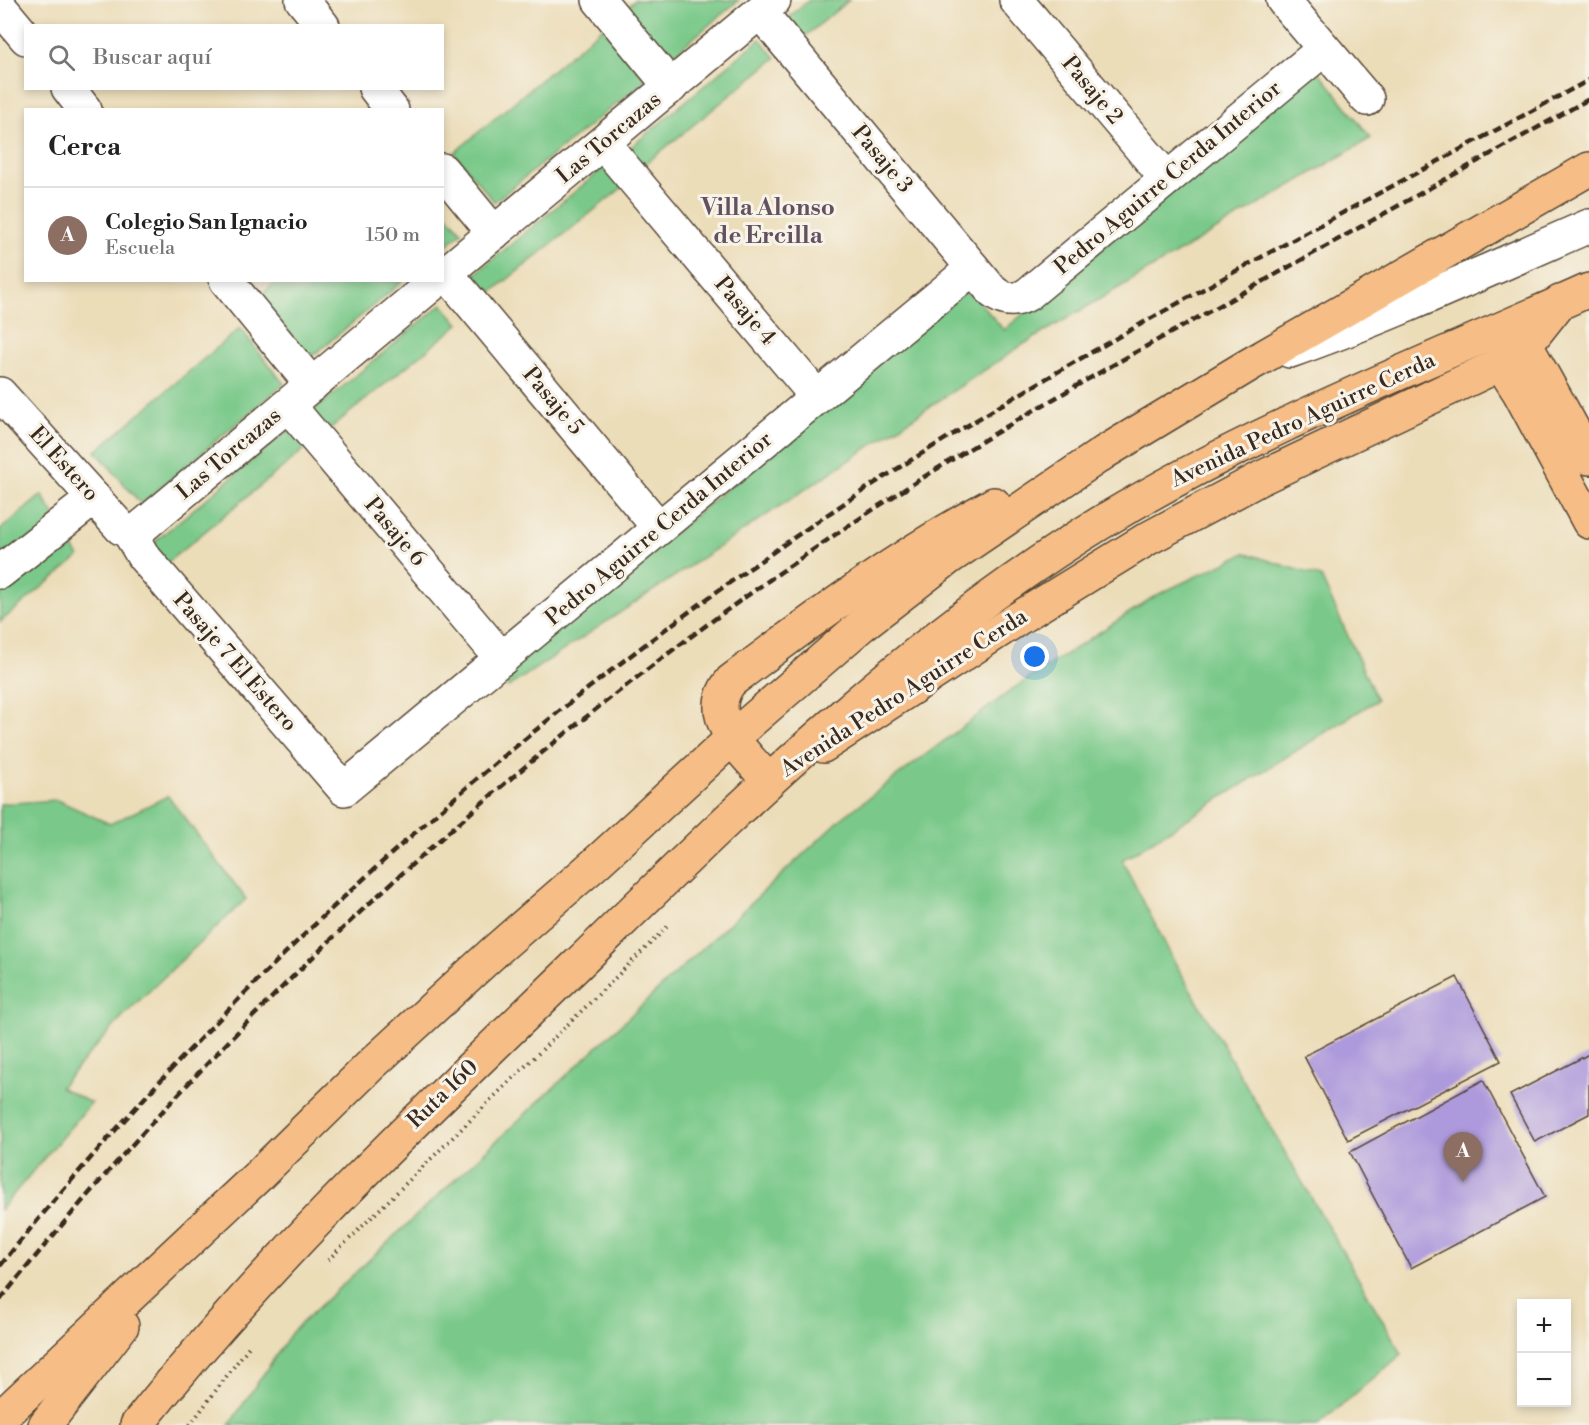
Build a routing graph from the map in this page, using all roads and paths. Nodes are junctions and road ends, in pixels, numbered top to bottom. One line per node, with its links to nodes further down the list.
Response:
1 (302, 0): 7 (street)
2 (599, 0): 10 (street)
3 (1016, 0): 19 (street, Pasaje 2)
4 (1283, 0): 9 (street)
5 (767, 6): 10 (street, Las Torcazas); 22 (street, Pasaje 3)
6 (0, 7): 8 (street)
7 (321, 24)
8 (24, 36)
9 (1324, 49): 13 (street); 19 (street, Pedro Aguirre Cerda Interior)
10 (671, 87): 16 (street, Las Torcazas)
11 (70, 90): 14 (street)
12 (377, 90): 15 (street)
13 (1367, 99)
14 (83, 108)
15 (390, 108)
16 (603, 143): 21 (street, Las Torcazas); 34 (street, Pasaje 4)
17 (1589, 169): 31 (main road)
18 (444, 172): 21 (street)
19 (1167, 179): 29 (street, Pedro Aguirre Cerda Interior)
20 (1589, 226): 31 (street)
21 (494, 233): 23 (street, Las Torcazas)
22 (973, 268): 29 (street, Pasaje 3); 34 (street, Pedro Aguirre Cerda Interior)
23 (444, 275)
24 (444, 279): 39 (street, Pasaje 5)
25 (227, 282): 33 (street, Pasaje 6)
26 (436, 282): 33 (street, Las Torcazas)
27 (1589, 282): 28 (main road)
28 (1575, 296): 30 (main road, Avenida Pedro Aguirre Cerda); 44 (main road, Avenida Pedro Aguirre Cerda)
29 (1009, 300)
30 (1513, 355): 36 (main road); 38 (main road); 44 (main road, Avenida Pedro Aguirre Cerda)
31 (1249, 365): 35 (main road)
32 (0, 394): 37 (street, El Estero)
33 (300, 395): 40 (street, Las Torcazas); 42 (street, Pasaje 6)
34 (817, 397): 39 (street, Pedro Aguirre Cerda Interior)
35 (1105, 453): 43 (main road); 43 (main road)
36 (1589, 458)
37 (94, 498): 40 (street, El Estero); 41 (street)
38 (1589, 522)
39 (659, 528): 42 (street, Pedro Aguirre Cerda Interior)
40 (129, 532): 45 (street, Pasaje 7 El Estero)
41 (0, 572)
42 (502, 659): 45 (street, Pedro Aguirre Cerda Interior)
43 (732, 738): 44 (main road); 47 (main road)
44 (769, 781): 52 (main road, Ruta 160)
45 (344, 789)
46 (672, 922): 48 (path)
47 (258, 1176): 50 (main road); 51 (main road)
48 (323, 1265)
49 (252, 1343): 53 (path)
50 (0, 1418)
51 (45, 1425)
52 (137, 1425)
53 (190, 1425)

